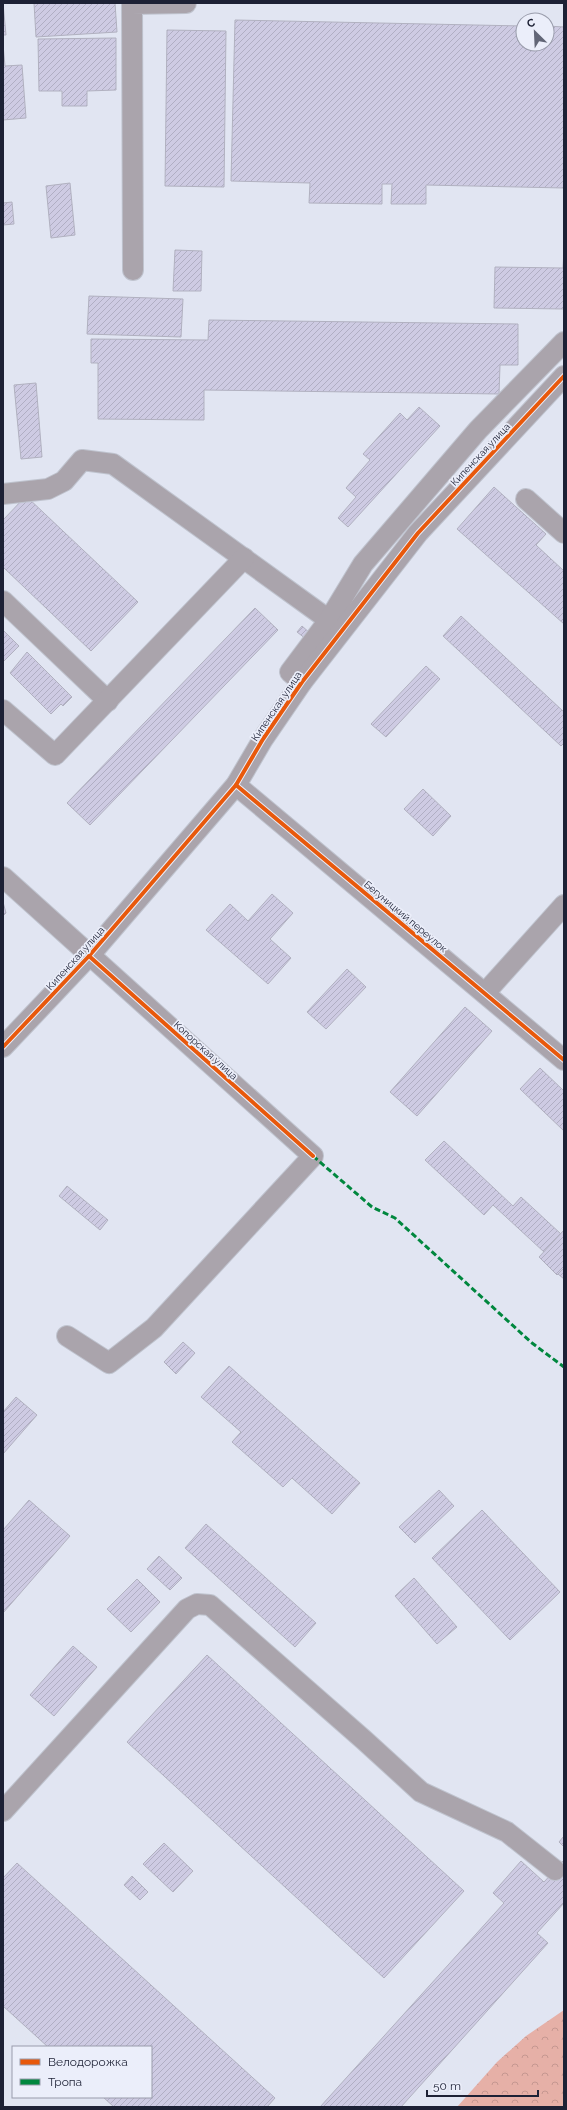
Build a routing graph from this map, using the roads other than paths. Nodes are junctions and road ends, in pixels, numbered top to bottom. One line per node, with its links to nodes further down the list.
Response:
1 (186, 3): 2 (street)
2 (133, 270)
3 (564, 342): 10 (street)
4 (564, 376): 11 (street, Кипенская улица)
5 (3, 494): 8 (street)
6 (526, 499): 7 (street)
7 (564, 533)
8 (244, 558): 10 (street); 12 (street)
9 (3, 601): 12 (street)
10 (329, 620): 11 (street)
11 (302, 682): 14 (street, Кипенская улица)
12 (108, 701): 13 (street)
13 (3, 710)
14 (236, 785): 17 (street, Кипенская улица); 18 (street, Бегуницкий переулок)
15 (3, 877): 17 (street, Копорская улица)
16 (564, 905): 18 (street)
17 (89, 956): 19 (street, Кипенская улица); 21 (street, Копорская улица)
18 (485, 993): 20 (street, Бегуницкий переулок)
19 (3, 1047)
20 (564, 1060)
21 (67, 1336)
22 (3, 1811): 23 (street)
23 (555, 1870)

